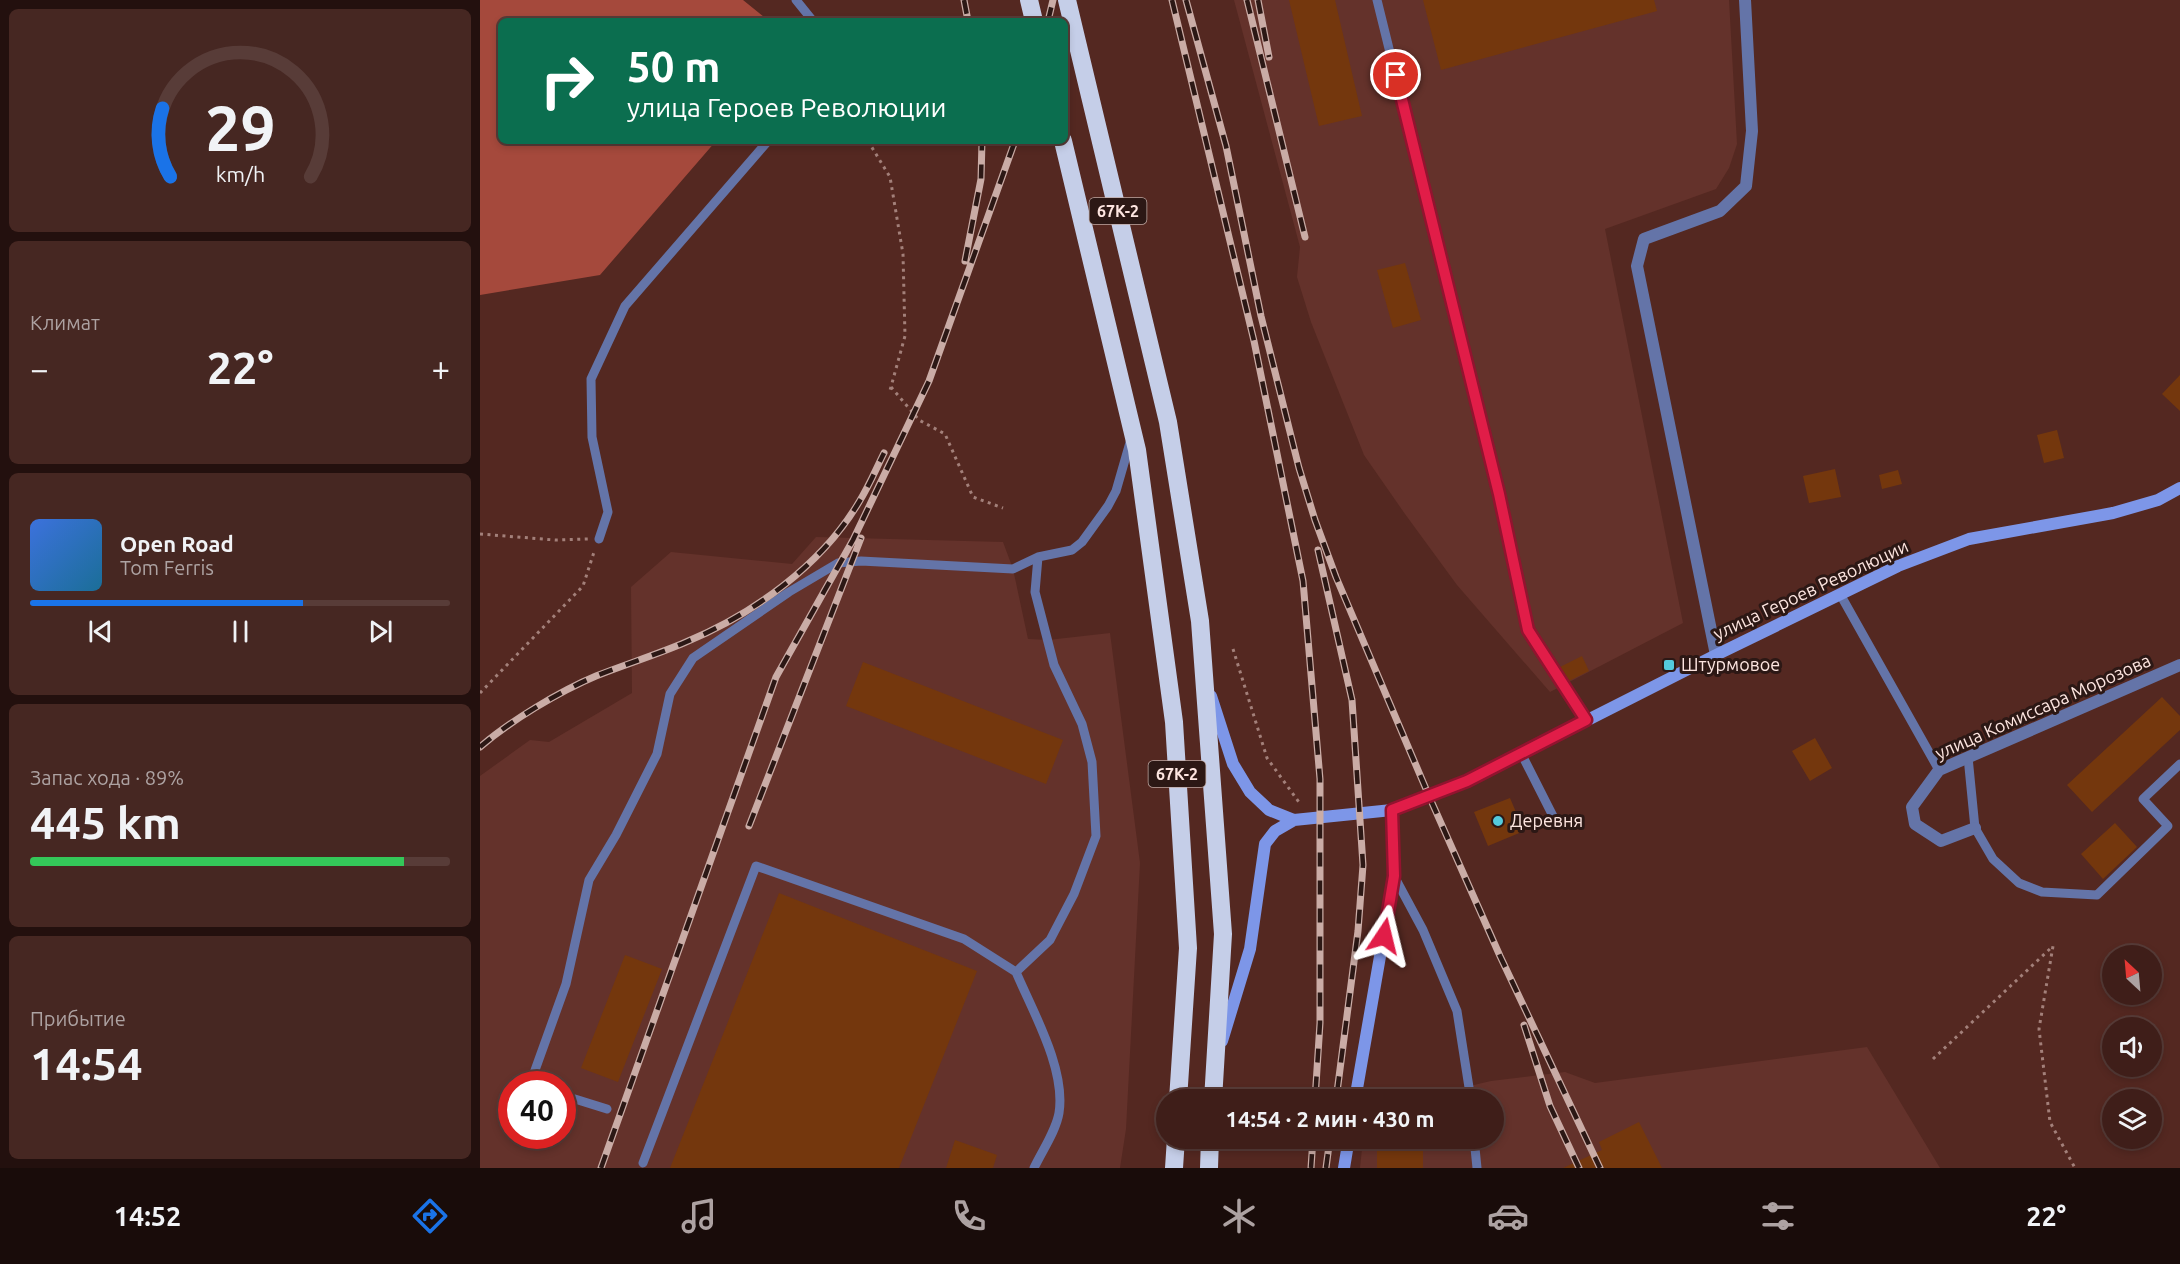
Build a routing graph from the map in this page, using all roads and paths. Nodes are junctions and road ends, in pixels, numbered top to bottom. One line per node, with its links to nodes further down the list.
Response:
1 (796, 0): 6 (lane)
2 (1029, 0): 7 (highway)
3 (1067, 0): 23 (highway, 67К-2)
4 (1377, 0): 25 (lane)
5 (1745, 0): 21 (street)
6 (811, 18)
7 (1033, 18)
8 (765, 144): 17 (lane)
9 (870, 144): 11 (path)
10 (1064, 144): 13 (highway, 67К-2)
11 (891, 387): 12 (path); 15 (path)
12 (889, 394)
13 (1133, 433): 18 (lane); 40 (highway, 67К-2)
14 (2180, 488): 19 (main road, улица Героев Революции)
15 (1003, 508)
16 (480, 534): 17 (path)
17 (599, 539): 24 (path)
18 (1038, 558): 36 (lane); 39 (lane)
19 (1840, 594): 21 (main road, улица Героев Революции); 29 (lane)
20 (1233, 649): 31 (path)
21 (1716, 654): 25 (main road, улица Героев Революции)
22 (2180, 665): 27 (street, улица Комиссара Морозова)
23 (1206, 684): 32 (main road, улица Героев Революции); 38 (highway, 67К-2)
24 (480, 693)
25 (1586, 720): 26 (main road, улица Героев Революции)
26 (1521, 753): 30 (main road, улица Героев Революции); 33 (lane)
27 (1968, 757): 29 (street, улица Комиссара Морозова); 34 (lane)
28 (2180, 764): 34 (lane)
29 (1939, 770): 34 (street, улица Комиссара Морозова)
30 (1392, 810): 31 (main road, улица Героев Революции); 35 (main road)
31 (1312, 819): 32 (main road, улица Героев Революции)
32 (1294, 820): 38 (main road)
33 (1555, 820)
34 (1975, 828)
35 (1394, 876): 42 (main road); 43 (lane)
36 (1016, 972): 50 (lane); 51 (lane)
37 (1933, 1059): 56 (path)
38 (1215, 1063): 41 (highway, 67К-2)
39 (535, 1071)
40 (1179, 1089)
41 (1214, 1089)
42 (1357, 1089)
43 (1469, 1089)
44 (576, 1099): 45 (lane)
45 (607, 1109)
46 (1175, 1149): 52 (highway)
47 (1216, 1149): 53 (highway)
48 (1347, 1149): 54 (main road)
49 (1475, 1149): 55 (lane)
50 (643, 1163)
51 (1034, 1168)
52 (1174, 1168)
53 (1209, 1168)
54 (1344, 1168)
55 (1477, 1168)
56 (2075, 1168)

